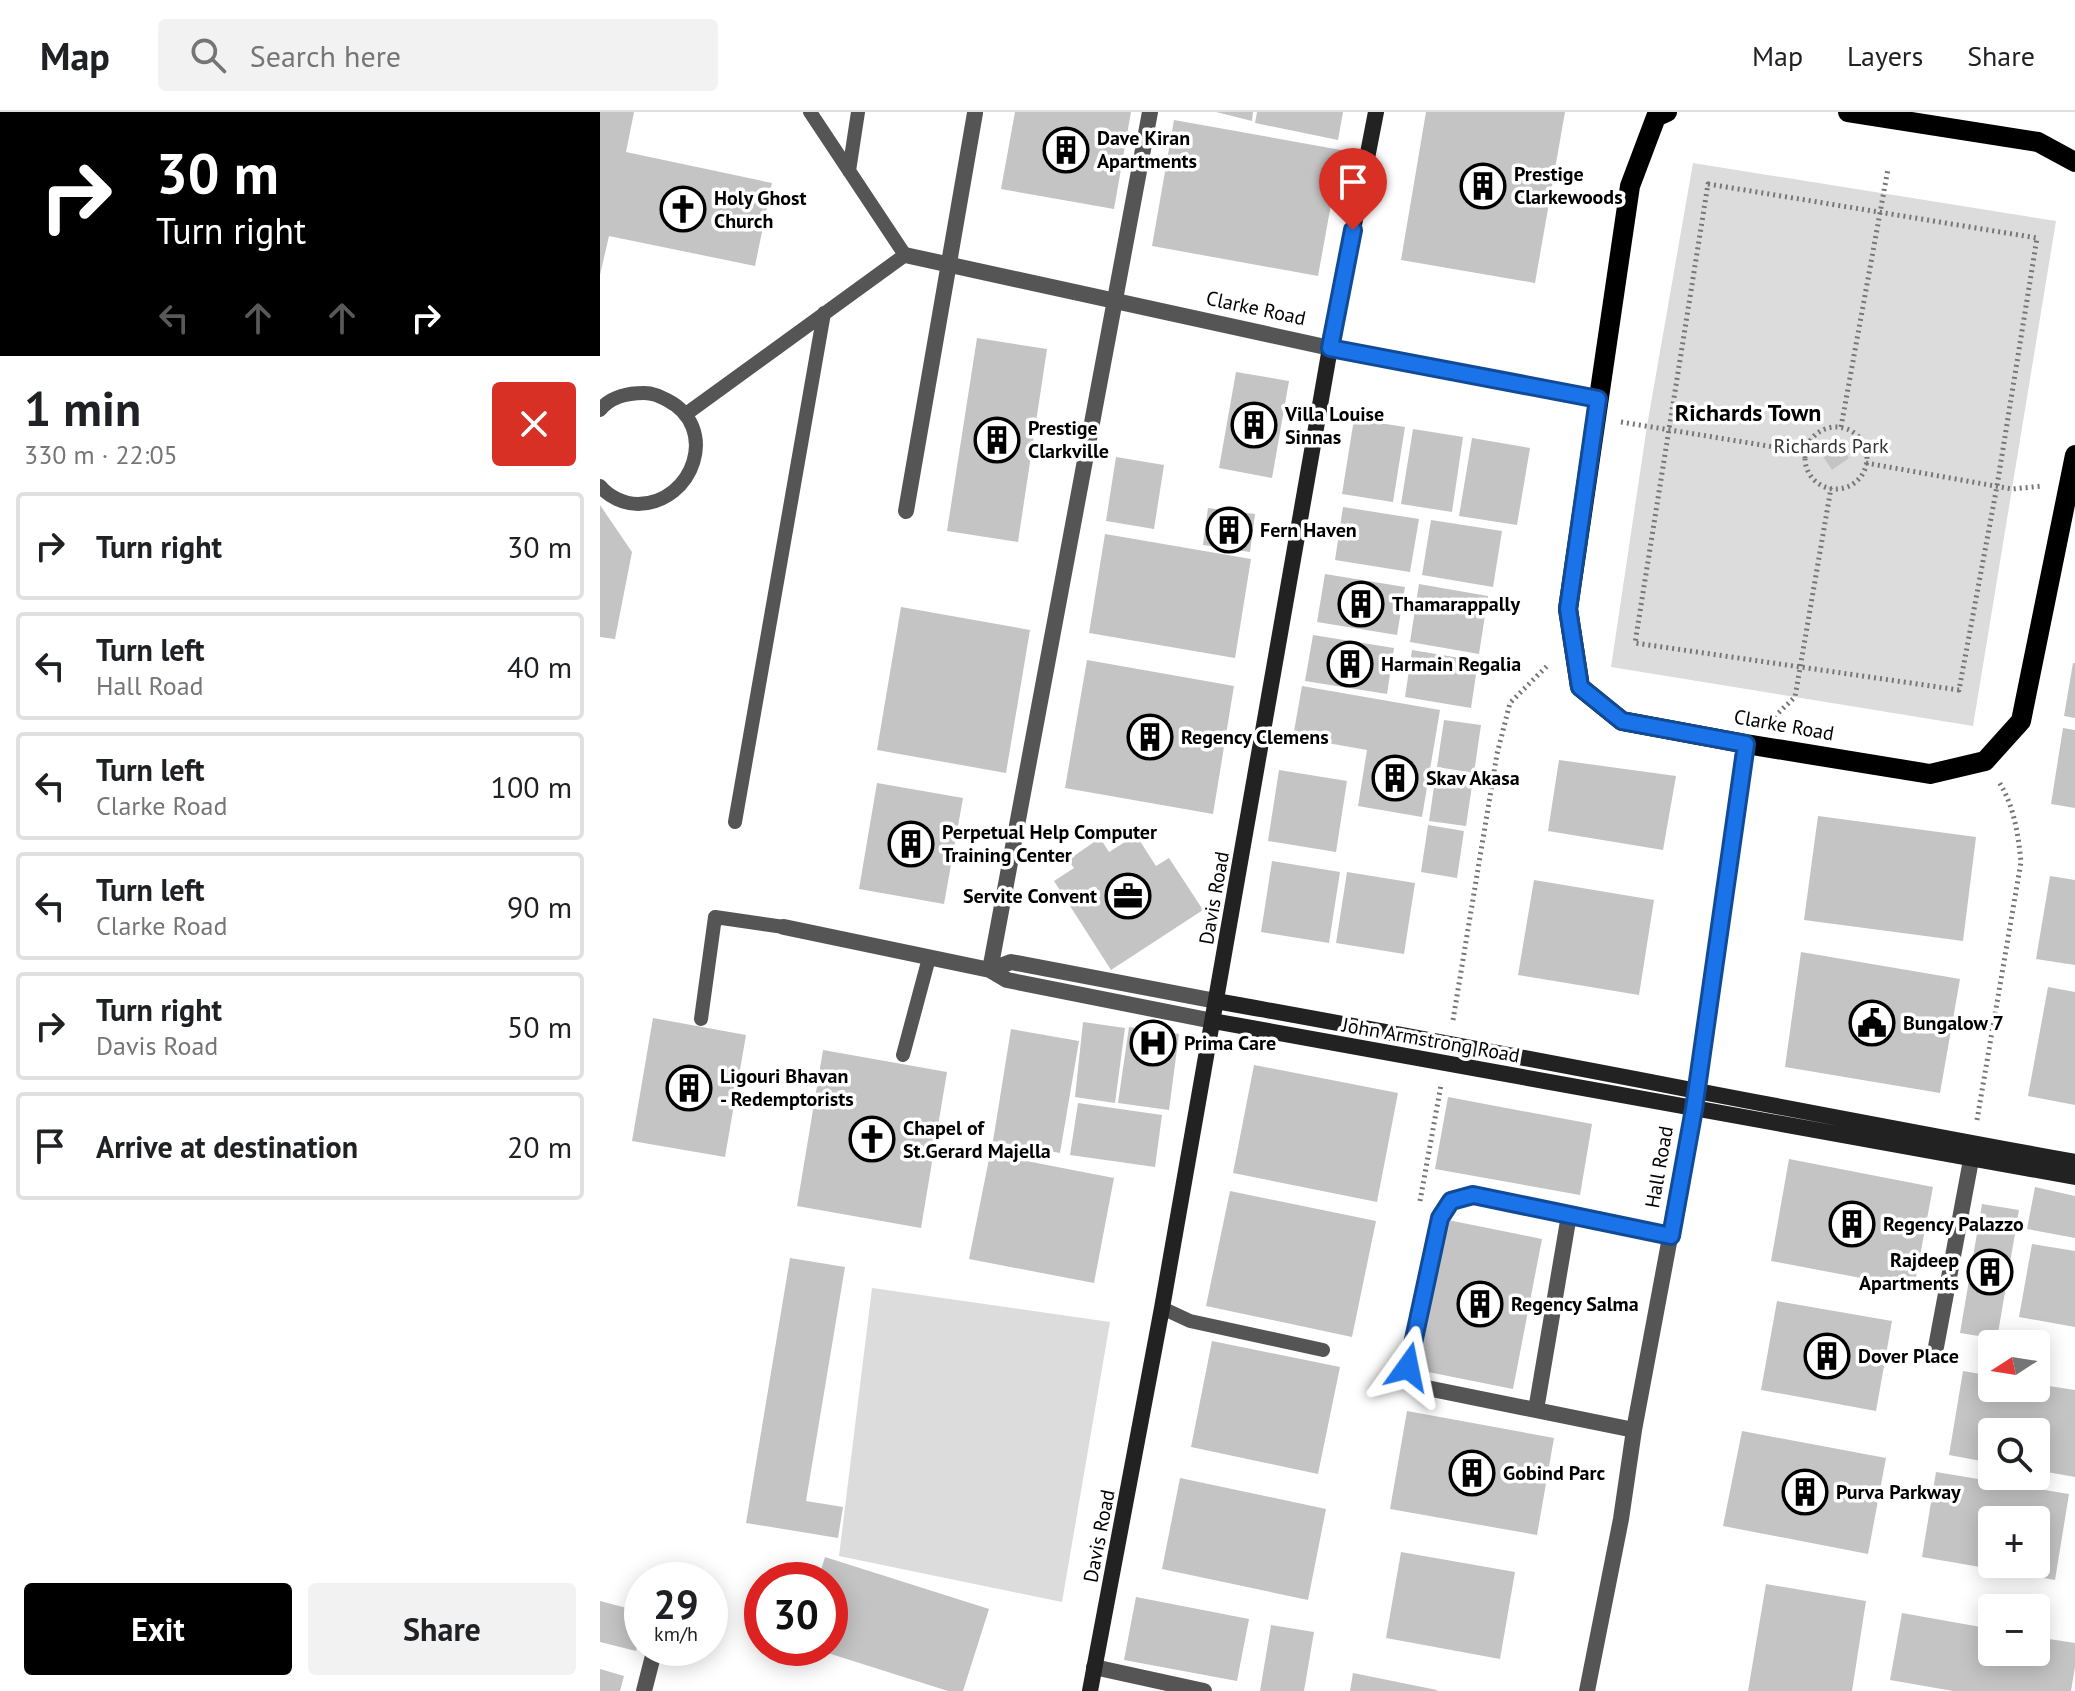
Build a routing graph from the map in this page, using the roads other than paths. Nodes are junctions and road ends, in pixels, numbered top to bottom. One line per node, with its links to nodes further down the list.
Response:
1 (810, 112): 10 (lane)
2 (858, 112): 10 (lane)
3 (1150, 112): 13 (street)
4 (1376, 112): 15 (street, Davis Road)
5 (1667, 112): 16 (main road, Clarke Road)
6 (1848, 112): 8 (main road)
7 (975, 113): 12 (street)
8 (1900, 116): 9 (main road)
9 (2075, 162)
10 (849, 171): 11 (lane)
11 (905, 255): 12 (street, Clarke Road); 14 (lane)
12 (950, 265): 13 (street, Clarke Road); 22 (street)
13 (1114, 301): 15 (street, Clarke Road); 27 (street)
14 (824, 313): 18 (lane); 24 (lane)
15 (1330, 348): 16 (street, Clarke Road); 28 (street, Davis Road)
16 (1598, 399): 23 (main road, Clarke Road)
17 (600, 410): 18 (lane)
18 (686, 414): 21 (lane)
19 (2075, 455): 20 (main road)
20 (2072, 484): 23 (main road, Clarke Road)
21 (600, 486)
22 (906, 511)
23 (1746, 744): 32 (street, Hall Road)
24 (735, 822)
25 (784, 927): 26 (street, John Armstrong Road); 29 (lane)
26 (929, 958): 27 (street, John Armstrong Road); 31 (lane)
27 (990, 970): 28 (street); 30 (street, John Armstrong Road)
28 (1216, 1001): 30 (street, Davis Road); 32 (street, John Armstrong Road)
29 (701, 1019)
30 (1213, 1021): 33 (street, John Armstrong Road); 39 (street, Davis Road)
31 (903, 1055)
32 (1696, 1090): 33 (street, Hall Road); 34 (street, John Armstrong Road)
33 (1694, 1109): 34 (street, John Armstrong Road); 38 (street, Hall Road)
34 (1972, 1152): 35 (street, John Armstrong Road); 36 (street, John Armstrong Road); 40 (street)
35 (2075, 1162)
36 (2075, 1177)
37 (1569, 1215): 38 (street); 42 (street); 42 (street)
38 (1671, 1236): 43 (street, Hall Road)
39 (1162, 1308): 41 (lane); 45 (street, Davis Road)
40 (1936, 1347)
41 (1323, 1350)
42 (1536, 1410): 43 (street)
43 (1634, 1430): 49 (street, Hall Road)
44 (650, 1666): 46 (street)
45 (1094, 1667): 47 (street, Davis Road); 48 (street)
46 (644, 1691)
47 (1090, 1691)
48 (1204, 1691)
49 (1587, 1691)

